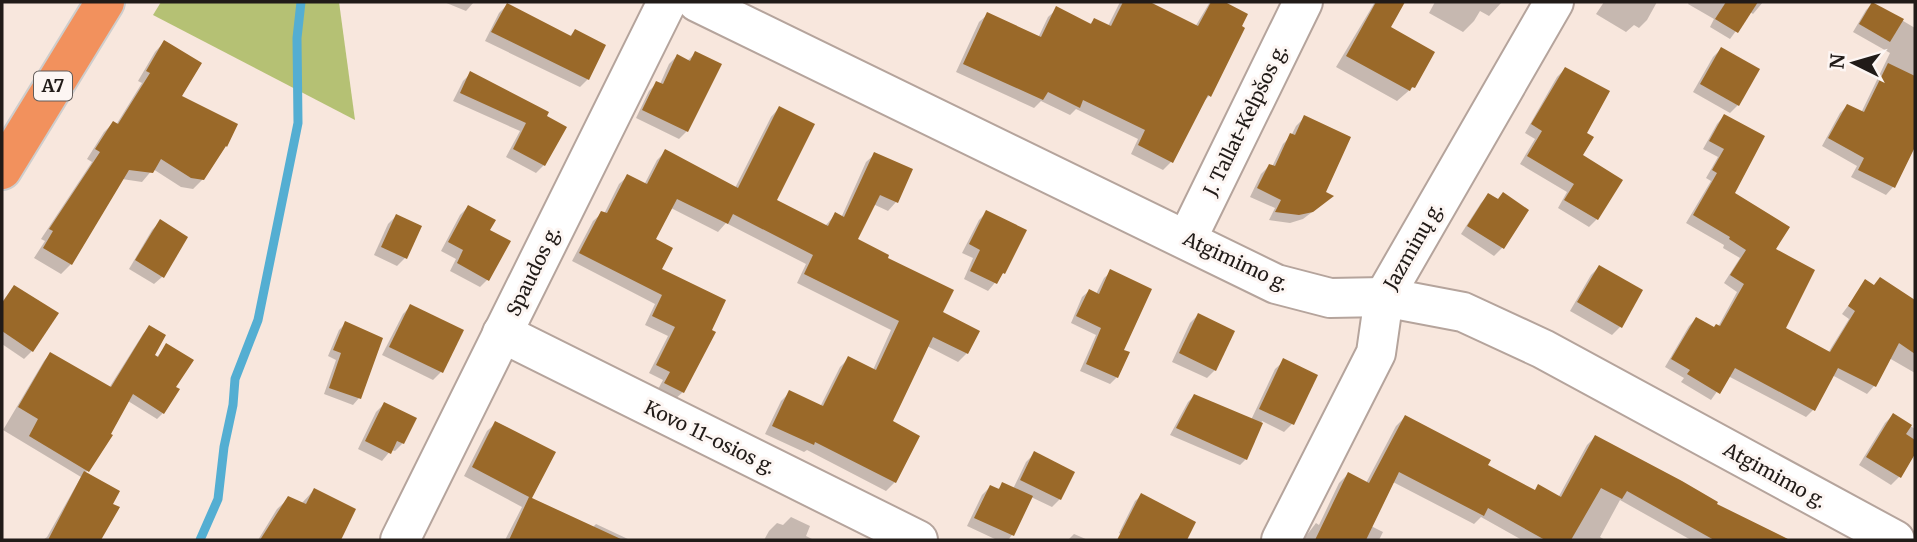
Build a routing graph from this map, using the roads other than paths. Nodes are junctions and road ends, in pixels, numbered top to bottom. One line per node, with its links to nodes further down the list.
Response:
1 (105, 2): 6 (highway, A7)
2 (667, 2): 9 (street, Spaudos g.)
3 (696, 2): 7 (street, Atgimimo g.)
4 (1303, 2): 7 (street, J. Tallat-Kelpšos g.)
5 (1554, 2): 8 (street, Jazminų g.)
6 (2, 170)
7 (1187, 239): 8 (street, Atgimimo g.)
8 (1384, 297): 12 (street, Jazminų g.); 13 (street, Atgimimo g.)
9 (502, 333): 10 (street, Spaudos g.); 11 (street, Kovo 11-osios g.)
10 (400, 540)
11 (918, 540)
12 (1282, 540)
13 (1895, 540)

